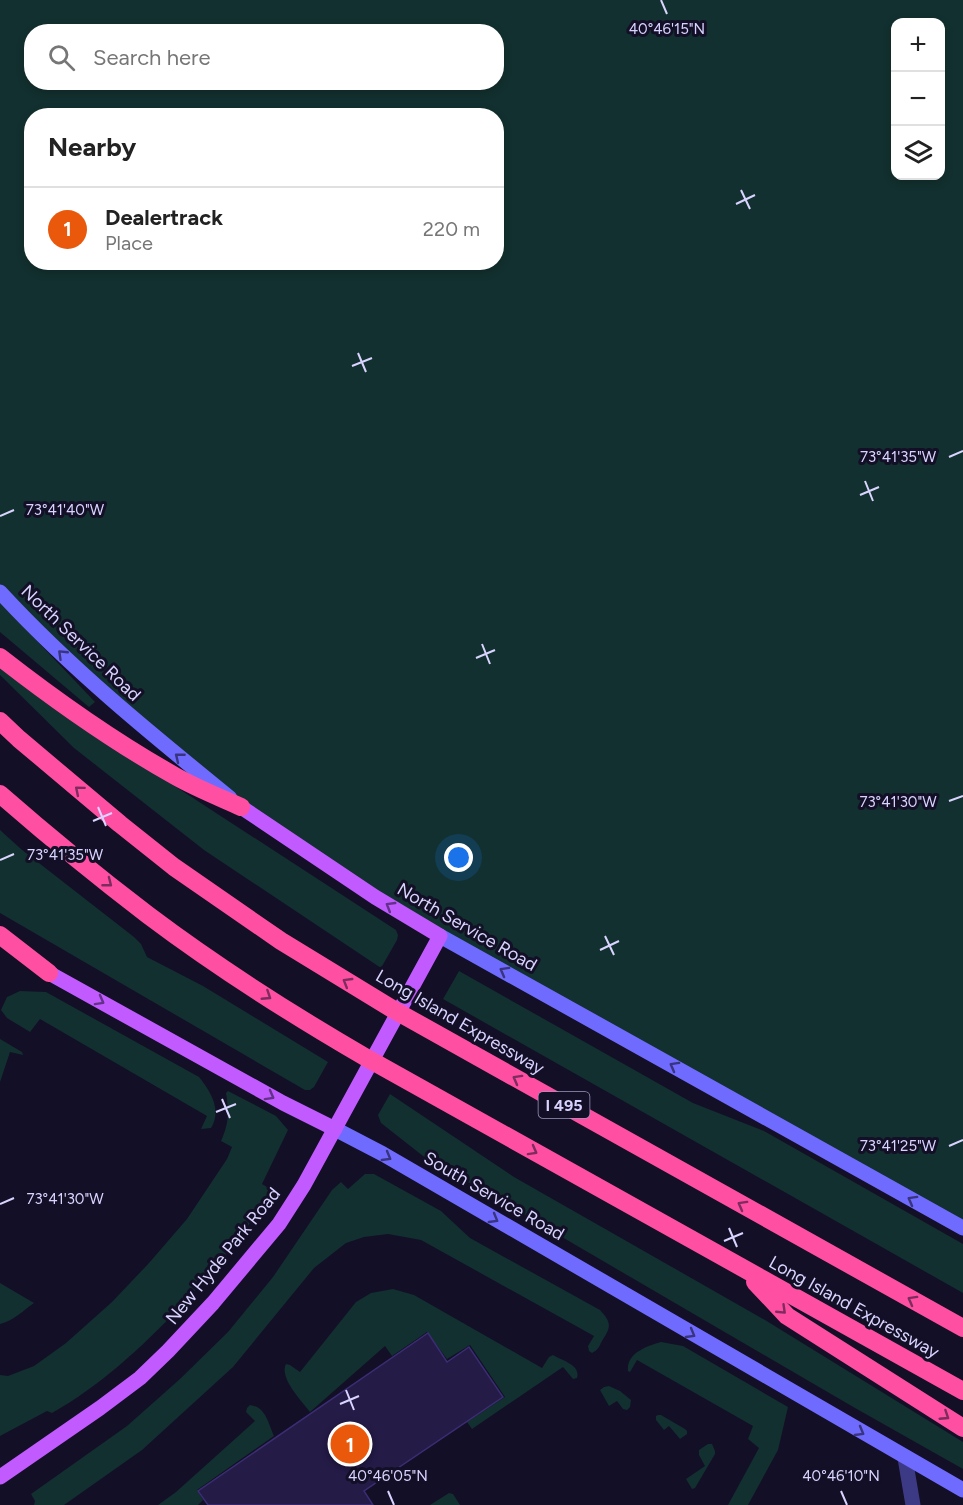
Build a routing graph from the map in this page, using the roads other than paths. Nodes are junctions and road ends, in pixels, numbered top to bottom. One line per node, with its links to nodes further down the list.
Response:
1 (0, 592): 5 (main road, North Service Road, one-way to 1)
2 (0, 657): 5 (highway)
3 (0, 721): 13 (highway, Long Island Expressway / I 495, one-way to 3)
4 (0, 794): 12 (highway, Long Island Expressway, one-way to 12)
5 (241, 807): 7 (main road, North Service Road, one-way to 5)
6 (0, 935): 9 (highway)
7 (440, 936): 10 (main road, New Hyde Park Road); 11 (main road, North Service Road, one-way to 7)
8 (0, 945): 9 (main road, South Service Road)
9 (49, 973): 10 (main road, South Service Road, one-way to 10)
10 (335, 1128): 16 (main road, South Service Road, one-way to 16); 17 (main road, New Hyde Park Road)
11 (963, 1228)
12 (741, 1268): 14 (highway, Long Island Expressway); 15 (highway, one-way to 15)
13 (963, 1328)
14 (963, 1391)
15 (963, 1428)
16 (905, 1458): 18 (main road, South Service Road); 19 (street)
17 (0, 1477)
18 (963, 1490)
19 (913, 1505)

